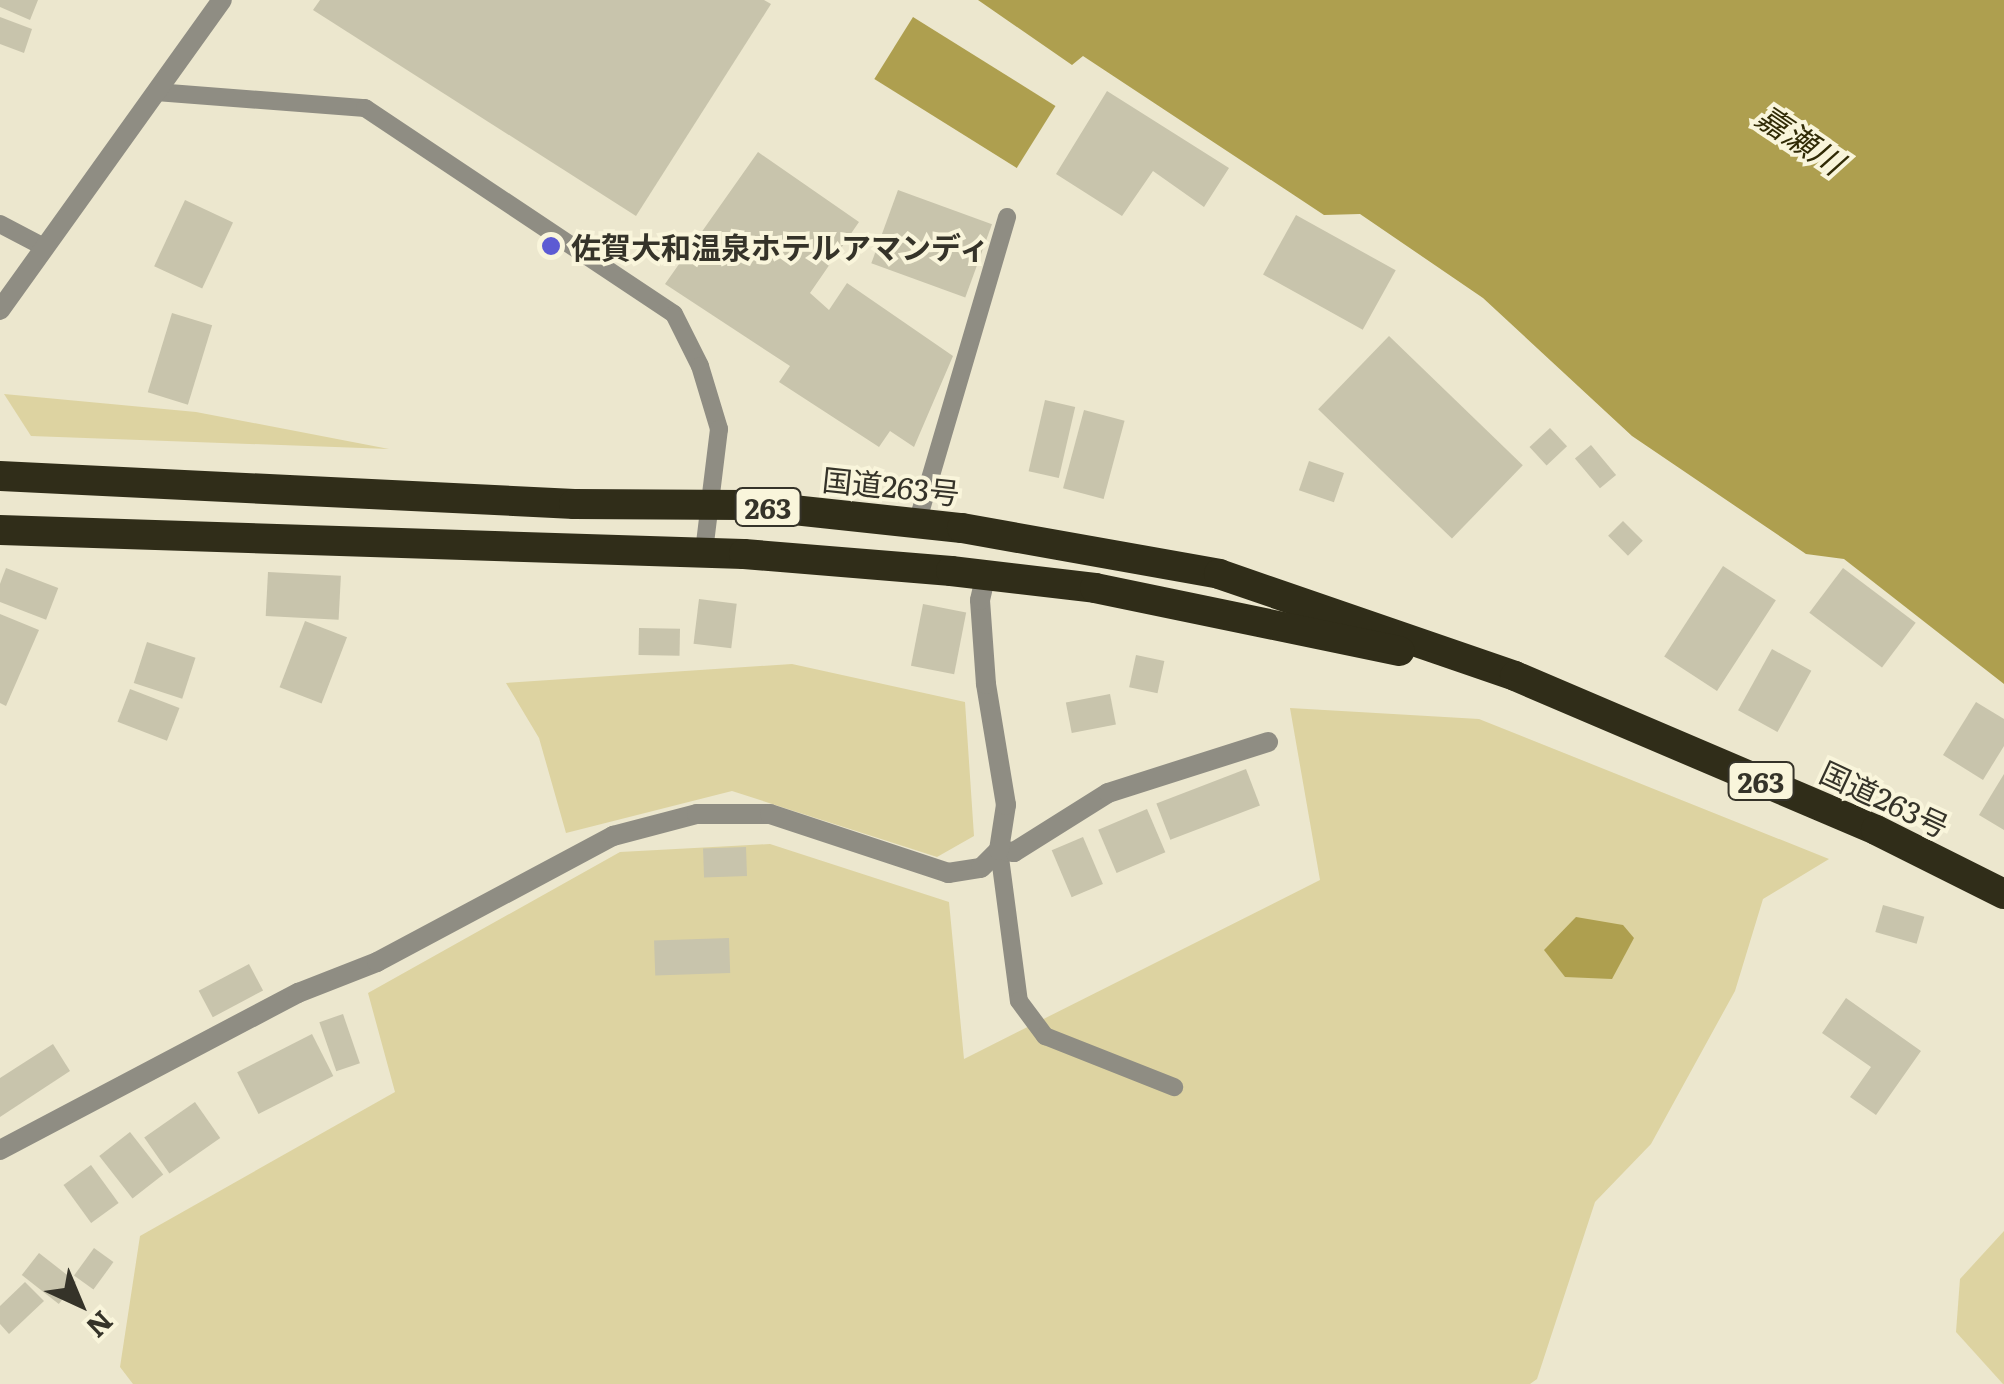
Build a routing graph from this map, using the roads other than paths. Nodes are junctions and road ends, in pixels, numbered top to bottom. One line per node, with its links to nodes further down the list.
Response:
1 (219, 1): 2 (street)
2 (156, 92): 5 (street); 8 (lane)
3 (1008, 217): 9 (lane)
4 (0, 224): 5 (lane)
5 (44, 246): 6 (street)
6 (0, 310)
7 (0, 476): 8 (highway, 国道263号 / 263)
8 (711, 505): 9 (highway, 国道263号 / 263); 11 (lane)
9 (917, 523): 13 (highway, 国道263号 / 263)
10 (0, 530): 11 (highway, 国道263号 / 263)
11 (704, 552): 12 (highway, 国道263号 / 263)
12 (986, 575): 13 (highway, 国道263号 / 263); 15 (street)
13 (1515, 676): 16 (highway, 国道263号 / 263)
14 (1268, 742): 15 (street)
15 (999, 850): 17 (lane); 18 (street)
16 (2004, 894)
17 (1174, 1086)
18 (0, 1150)

